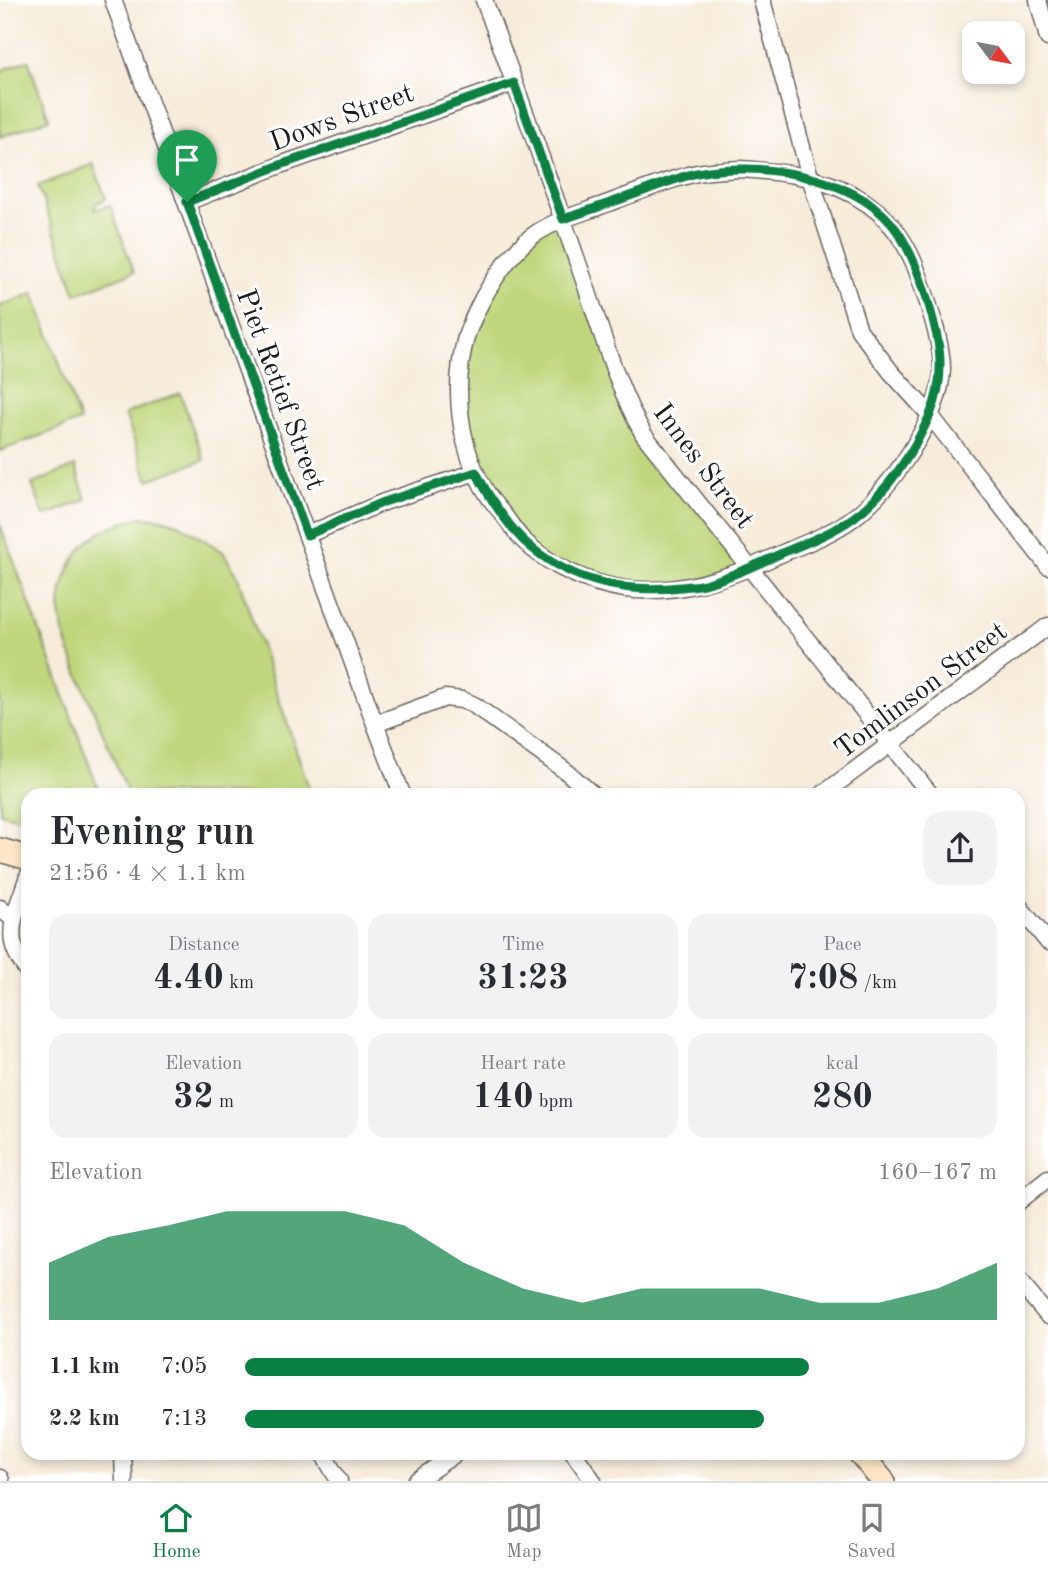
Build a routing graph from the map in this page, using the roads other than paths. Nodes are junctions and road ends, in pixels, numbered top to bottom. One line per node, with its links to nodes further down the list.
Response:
1 (113, 0): 8 (street, Piet Retief Street)
2 (484, 0): 6 (street, Innes Street)
3 (762, 0): 7 (street)
4 (1038, 0): 5 (street)
5 (1048, 38)
6 (514, 83): 8 (street, Dows Street); 9 (street, Innes Street)
7 (810, 177): 9 (street); 10 (street); 10 (street)
8 (187, 202): 12 (street, Piet Retief Street)
9 (563, 219): 11 (street); 14 (street, Innes Street)
10 (930, 415): 13 (street); 14 (street)
11 (476, 472): 12 (street); 14 (street)
12 (307, 535): 16 (street, Piet Retief Street)
13 (1048, 566)
14 (751, 568): 17 (street, Innes Street)
15 (1048, 626): 17 (street, Tomlinson Street)
16 (376, 724): 18 (street, Piet Retief Street); 19 (street)
17 (890, 744): 20 (street, Tomlinson Street); 21 (street, Innes Street)
18 (400, 788)
19 (585, 788)
20 (831, 788)
21 (925, 788)
22 (0, 850): 23 (street)
23 (21, 856)
24 (21, 898): 27 (street)
25 (0, 908): 27 (street)
26 (1025, 914): 28 (street)
27 (14, 920): 29 (street)
28 (1048, 942)
29 (21, 961)
30 (1048, 1178): 31 (street)
31 (1025, 1196)
32 (1025, 1288): 33 (street)
33 (1048, 1316)
34 (123, 1460): 39 (street)
35 (327, 1460): 40 (street)
36 (446, 1460): 41 (street)
37 (579, 1460): 42 (street)
38 (866, 1460): 43 (street)
39 (124, 1481)
40 (340, 1481)
41 (416, 1481)
42 (593, 1481)
43 (883, 1481)

